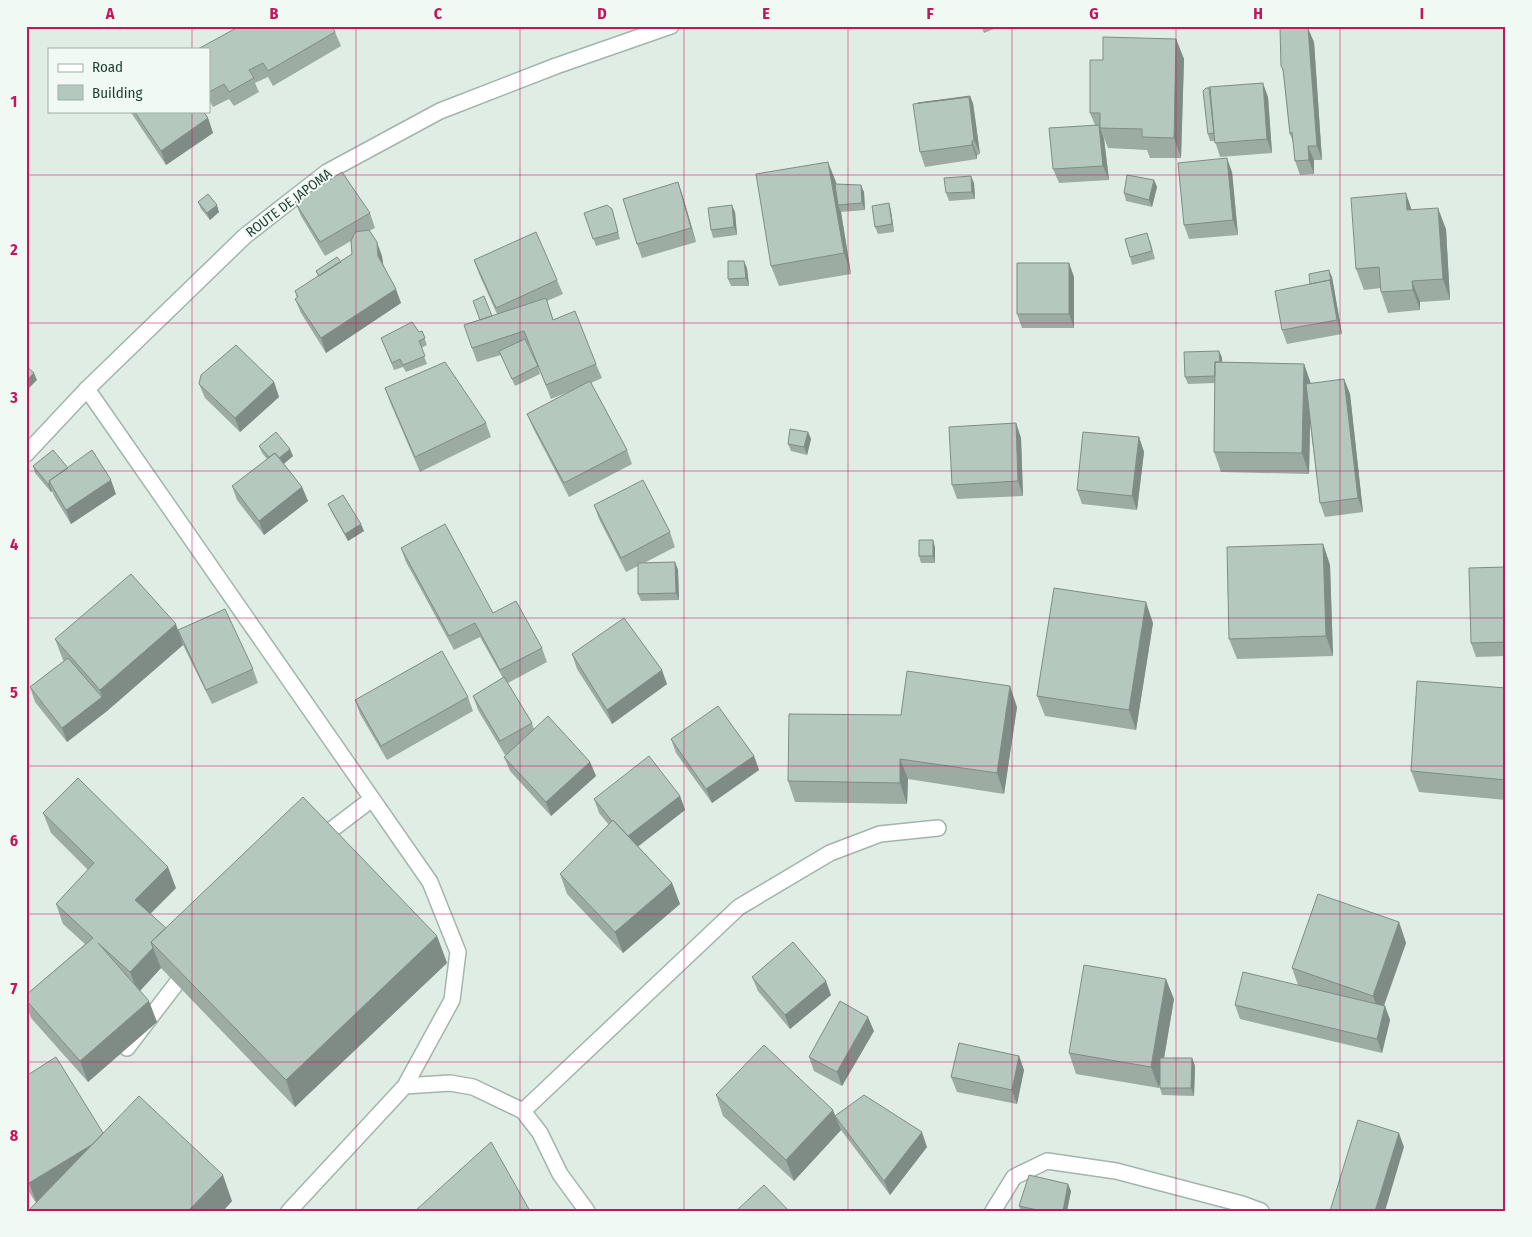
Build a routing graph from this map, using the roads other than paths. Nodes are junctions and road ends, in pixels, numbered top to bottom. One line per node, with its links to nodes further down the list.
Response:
1 (671, 26): 2 (street, ROUTE DE JAPOMA)
2 (87, 389): 3 (street, ROUTE DE JAPOMA); 4 (street)
3 (26, 454)
4 (372, 799): 6 (street); 9 (street)
5 (938, 828): 10 (street)
6 (304, 851)
7 (198, 956): 8 (street)
8 (127, 1048)
9 (405, 1086): 10 (street); 11 (street)
10 (523, 1111): 12 (street)
11 (289, 1211)
12 (587, 1211)
13 (993, 1211): 14 (street)
14 (1261, 1211)

